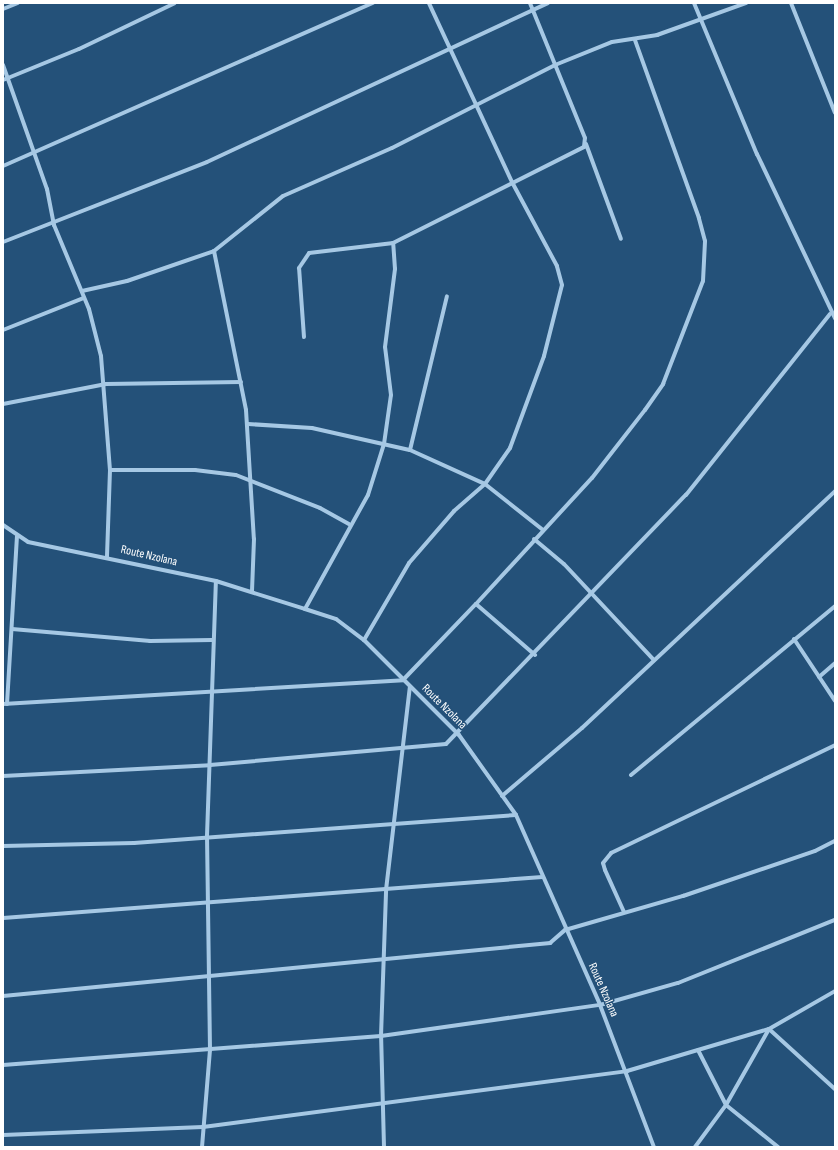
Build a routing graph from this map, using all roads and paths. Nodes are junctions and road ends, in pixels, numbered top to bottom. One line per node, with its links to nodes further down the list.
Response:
1 (18, 3): 10 (street)
2 (175, 3): 17 (street)
3 (373, 3): 22 (street)
4 (429, 3): 14 (street)
5 (530, 3): 11 (street)
6 (548, 3): 11 (street)
7 (694, 3): 12 (street)
8 (746, 3): 12 (street)
9 (791, 3): 20 (street)
10 (3, 9)
11 (533, 9): 14 (street); 16 (street)
12 (699, 18): 13 (street); 33 (street)
13 (635, 40): 16 (street); 49 (street)
14 (447, 48): 19 (street); 25 (street)
15 (3, 65): 17 (street)
16 (555, 65): 19 (street); 21 (street)
17 (9, 77): 18 (street); 22 (street)
18 (3, 80)
19 (476, 103): 24 (street); 29 (street)
20 (835, 113)
21 (586, 144): 24 (street); 26 (street)
22 (32, 154): 23 (street); 25 (street)
23 (3, 166)
24 (512, 182): 28 (street); 45 (street)
25 (54, 225): 27 (street); 30 (street)
26 (621, 239)
27 (3, 242)
28 (393, 243): 36 (street); 41 (street)
29 (214, 251): 30 (street); 37 (street)
30 (82, 291): 32 (street)
31 (447, 296): 42 (street)
32 (84, 298): 35 (street); 38 (street)
33 (830, 314): 34 (street); 55 (street)
34 (835, 318)
35 (3, 330)
36 (304, 337)
37 (241, 382): 38 (street); 40 (street)
38 (106, 384): 39 (street); 43 (street)
39 (3, 404)
40 (248, 424): 41 (street); 44 (street)
41 (384, 444): 42 (street); 47 (street)
42 (410, 450): 45 (street)
43 (110, 470): 44 (street); 52 (street)
44 (249, 480): 47 (street); 54 (street)
45 (485, 484): 49 (street); 62 (street)
46 (835, 492): 64 (street)
47 (350, 524): 58 (street)
48 (3, 525): 50 (street, Route Nzolana)
49 (543, 530): 51 (street)
50 (17, 536): 52 (street, Route Nzolana); 59 (street)
51 (534, 539): 55 (street); 56 (street)
52 (107, 557): 53 (street, Route Nzolana)
53 (216, 581): 54 (street, Route Nzolana); 61 (street)
54 (252, 592): 58 (street, Route Nzolana)
55 (592, 592): 63 (street); 64 (street)
56 (476, 604): 63 (street); 67 (street)
57 (835, 606): 60 (street)
58 (305, 609): 62 (street, Route Nzolana)
59 (12, 629): 61 (street); 71 (street)
60 (794, 639): 66 (street); 76 (street)
61 (212, 640): 69 (street)
62 (364, 640): 67 (street, Route Nzolana)
63 (536, 655): 72 (street)
64 (653, 659): 78 (street)
65 (835, 663): 66 (street)
66 (819, 677): 70 (street)
67 (403, 680): 68 (street, Route Nzolana); 69 (street)
68 (410, 687): 72 (street, Route Nzolana); 74 (street)
69 (210, 691): 71 (street); 75 (street)
70 (835, 701)
71 (5, 704)
72 (459, 735): 74 (street); 78 (street, Route Nzolana)
73 (835, 745): 87 (street)
74 (402, 749): 75 (street); 80 (street)
75 (210, 765): 77 (street); 81 (street)
76 (631, 775)
77 (3, 776)
78 (502, 796): 79 (street, Route Nzolana)
79 (516, 815): 80 (street); 84 (street, Route Nzolana)
80 (391, 824): 81 (street); 85 (street)
81 (208, 836): 83 (street); 86 (street)
82 (835, 841): 87 (street)
83 (3, 846)
84 (542, 877): 85 (street); 90 (street, Route Nzolana)
85 (386, 890): 86 (street); 91 (street)
86 (208, 904): 88 (street); 92 (street)
87 (624, 912): 90 (street)
88 (3, 918)
89 (835, 920): 95 (street)
90 (565, 930): 91 (street); 95 (street, Route Nzolana)
91 (385, 960): 92 (street); 97 (street)
92 (211, 976): 94 (street); 98 (street)
93 (835, 992): 96 (street)
94 (3, 996)
95 (600, 1005): 97 (street); 101 (street, Route Nzolana)
96 (769, 1030): 99 (street); 102 (street); 104 (street)
97 (381, 1036): 98 (street); 103 (street)
98 (210, 1050): 100 (street); 105 (street)
99 (698, 1050): 101 (street); 104 (street)
100 (3, 1065)
101 (627, 1071): 103 (street); 109 (street, Route Nzolana)
102 (835, 1089)
103 (383, 1105): 105 (street); 108 (street)
104 (726, 1105): 110 (street); 111 (street)
105 (203, 1127): 106 (street); 107 (street)
106 (3, 1135)
107 (202, 1147)
108 (384, 1147)
109 (654, 1147)
110 (695, 1147)
111 (778, 1147)

